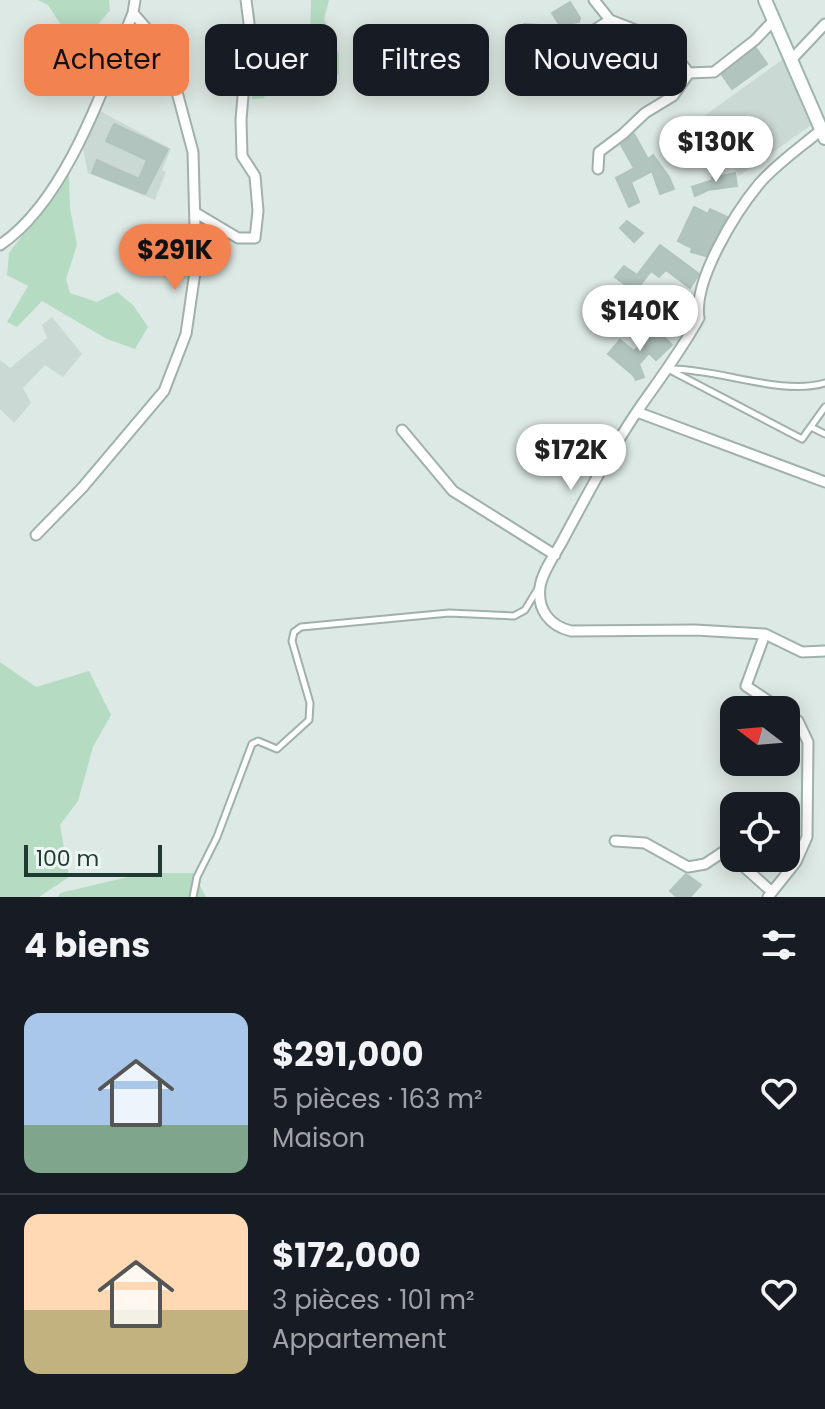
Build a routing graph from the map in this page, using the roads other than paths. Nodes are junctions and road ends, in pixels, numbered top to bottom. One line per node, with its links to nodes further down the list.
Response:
1 (135, 0): 5 (street)
2 (246, 0): 14 (street)
3 (594, 0): 6 (street)
4 (765, 0): 7 (main road)
5 (133, 13): 14 (street); 15 (street)
6 (610, 20): 8 (street); 11 (street)
7 (774, 20): 10 (main road); 11 (street)
8 (604, 24)
9 (825, 24): 10 (street)
10 (792, 59): 12 (main road)
11 (689, 73): 13 (street)
12 (823, 134): 16 (street)
13 (598, 169)
14 (196, 213): 24 (street)
15 (0, 245)
16 (668, 369): 17 (lane); 19 (street); 20 (lane)
17 (825, 383)
18 (825, 407): 20 (lane)
19 (637, 412): 23 (street); 25 (street)
20 (811, 427): 22 (lane)
21 (402, 430): 25 (street)
22 (825, 434)
23 (825, 482)
24 (36, 535)
25 (555, 555): 26 (street)
26 (539, 585): 27 (street); 35 (lane)
27 (765, 634): 28 (street); 29 (street)
28 (825, 651)
29 (761, 696)
30 (800, 725): 34 (street)
31 (615, 841): 32 (street)
32 (720, 854)
33 (748, 872): 34 (street)
34 (770, 895)
35 (193, 897)

